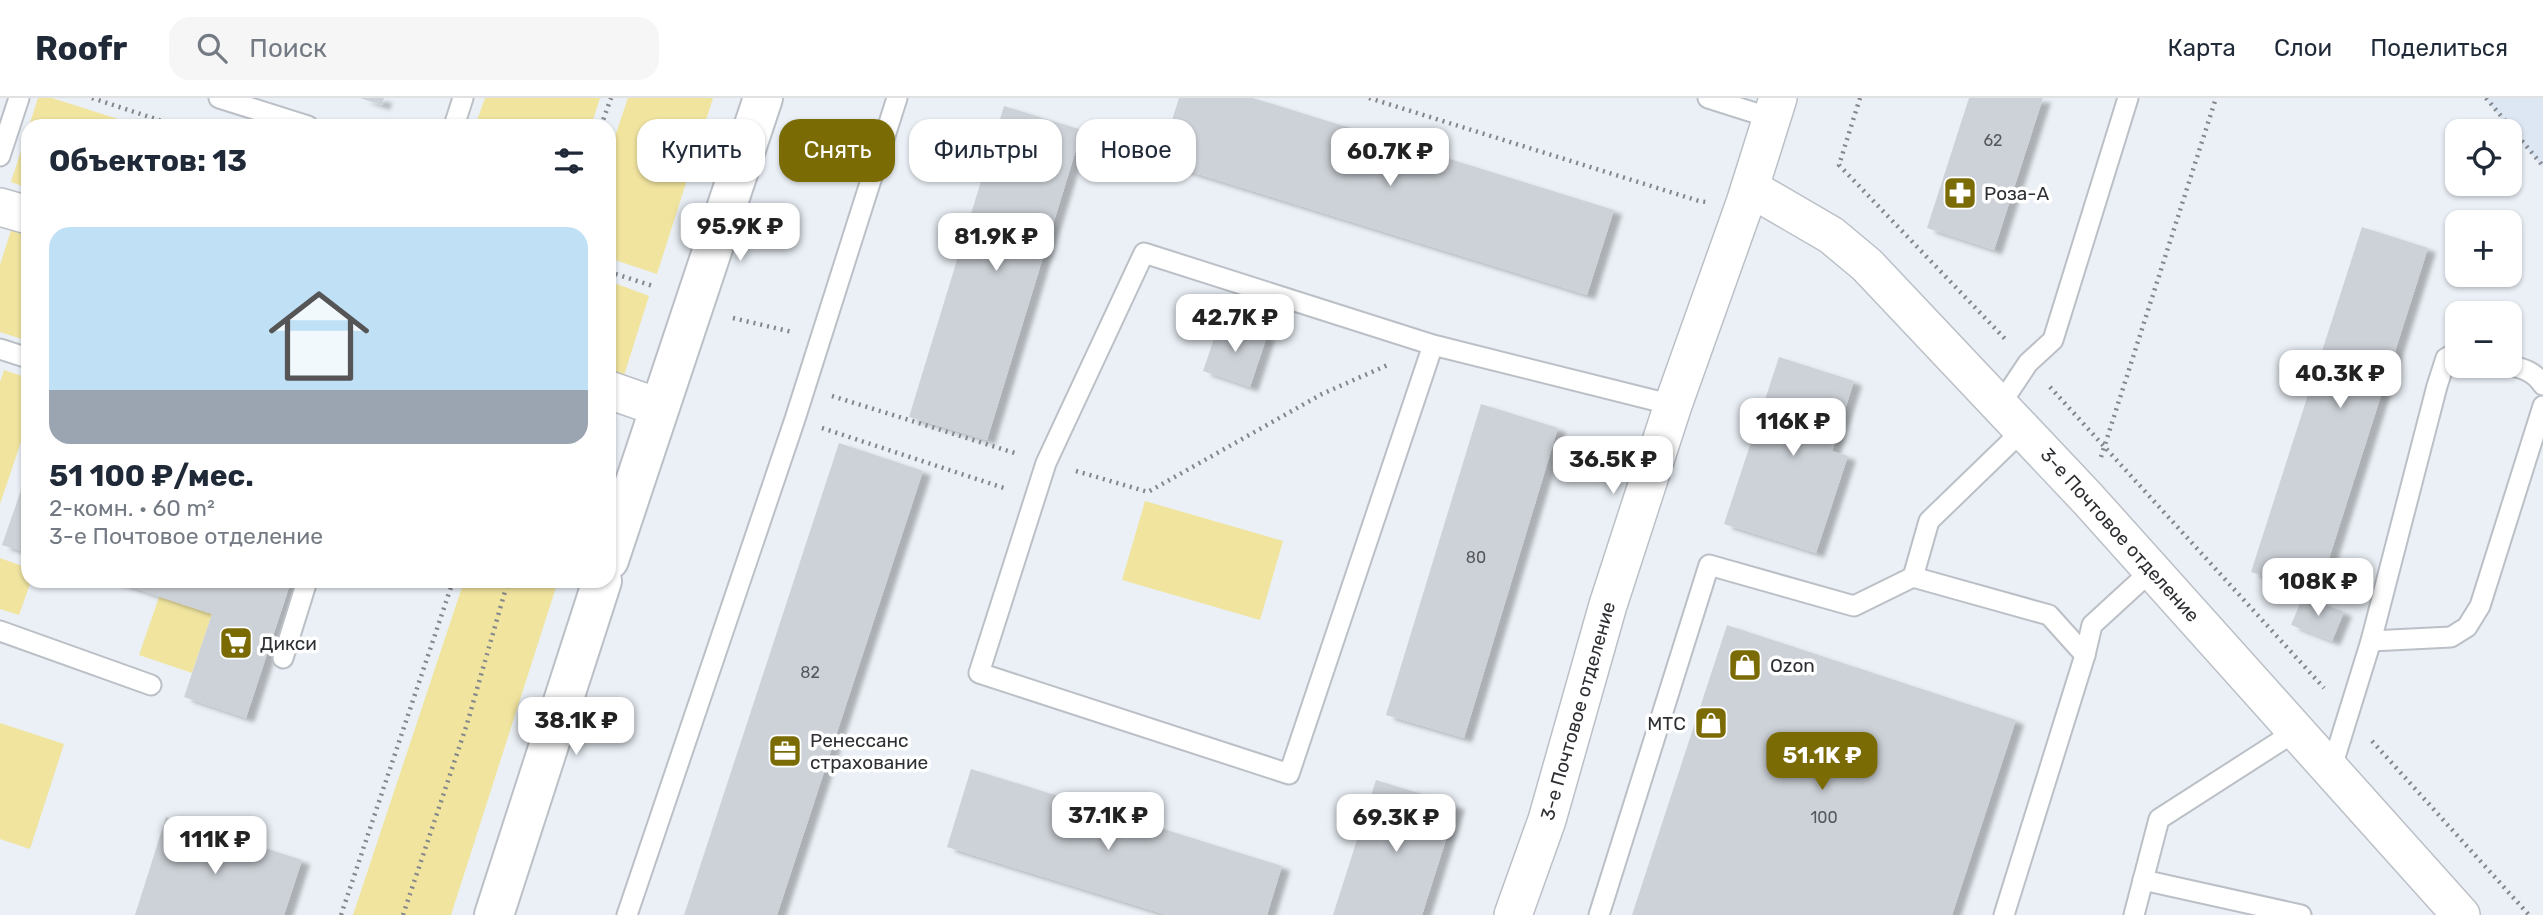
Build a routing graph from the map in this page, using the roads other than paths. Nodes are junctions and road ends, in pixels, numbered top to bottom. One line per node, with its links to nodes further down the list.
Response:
1 (19, 98): 11 (lane)
2 (219, 98): 9 (lane)
3 (463, 98): 10 (lane)
4 (762, 98): 24 (street)
5 (897, 98): 40 (lane)
6 (1708, 98): 8 (lane)
7 (2129, 98): 25 (lane)
8 (1774, 108): 12 (street, 3-е Почтовое отделение)
9 (286, 119)
10 (456, 119)
11 (0, 156)
12 (1747, 195): 22 (street, 3-е Почтовое отделение); 25 (street, 3-е Почтовое отделение)
13 (0, 207): 14 (street)
14 (21, 213)
15 (1433, 345): 15 (lane); 22 (lane)
16 (0, 349): 17 (lane)
17 (21, 356)
18 (2445, 361): 32 (lane)
19 (2522, 368): 20 (lane)
20 (2543, 385)
21 (616, 392): 24 (street)
22 (1673, 404): 41 (street, 3-е Почтовое отделение)
23 (2543, 406): 32 (lane)
24 (658, 407): 26 (street)
25 (2011, 417): 27 (street, 3-е Почтовое отделение); 28 (lane)
26 (616, 538)
27 (2152, 570): 33 (lane); 36 (street, 3-е Почтовое отделение)
28 (1913, 577): 33 (lane); 42 (lane)
29 (305, 588): 34 (lane)
30 (600, 588): 39 (street)
31 (0, 631): 35 (lane)
32 (2371, 641): 37 (lane)
33 (2085, 655): 43 (lane)
34 (283, 658)
35 (151, 685)
36 (2296, 731): 37 (street, 3-е Почтовое отделение); 38 (lane)
37 (2331, 770): 46 (street, 3-е Почтовое отделение)
38 (2143, 880): 44 (lane); 45 (lane)
39 (494, 915)
40 (627, 915)
41 (1513, 915)
42 (1599, 915)
43 (2004, 915)
44 (2134, 915)
45 (2301, 915)
46 (2461, 915)

